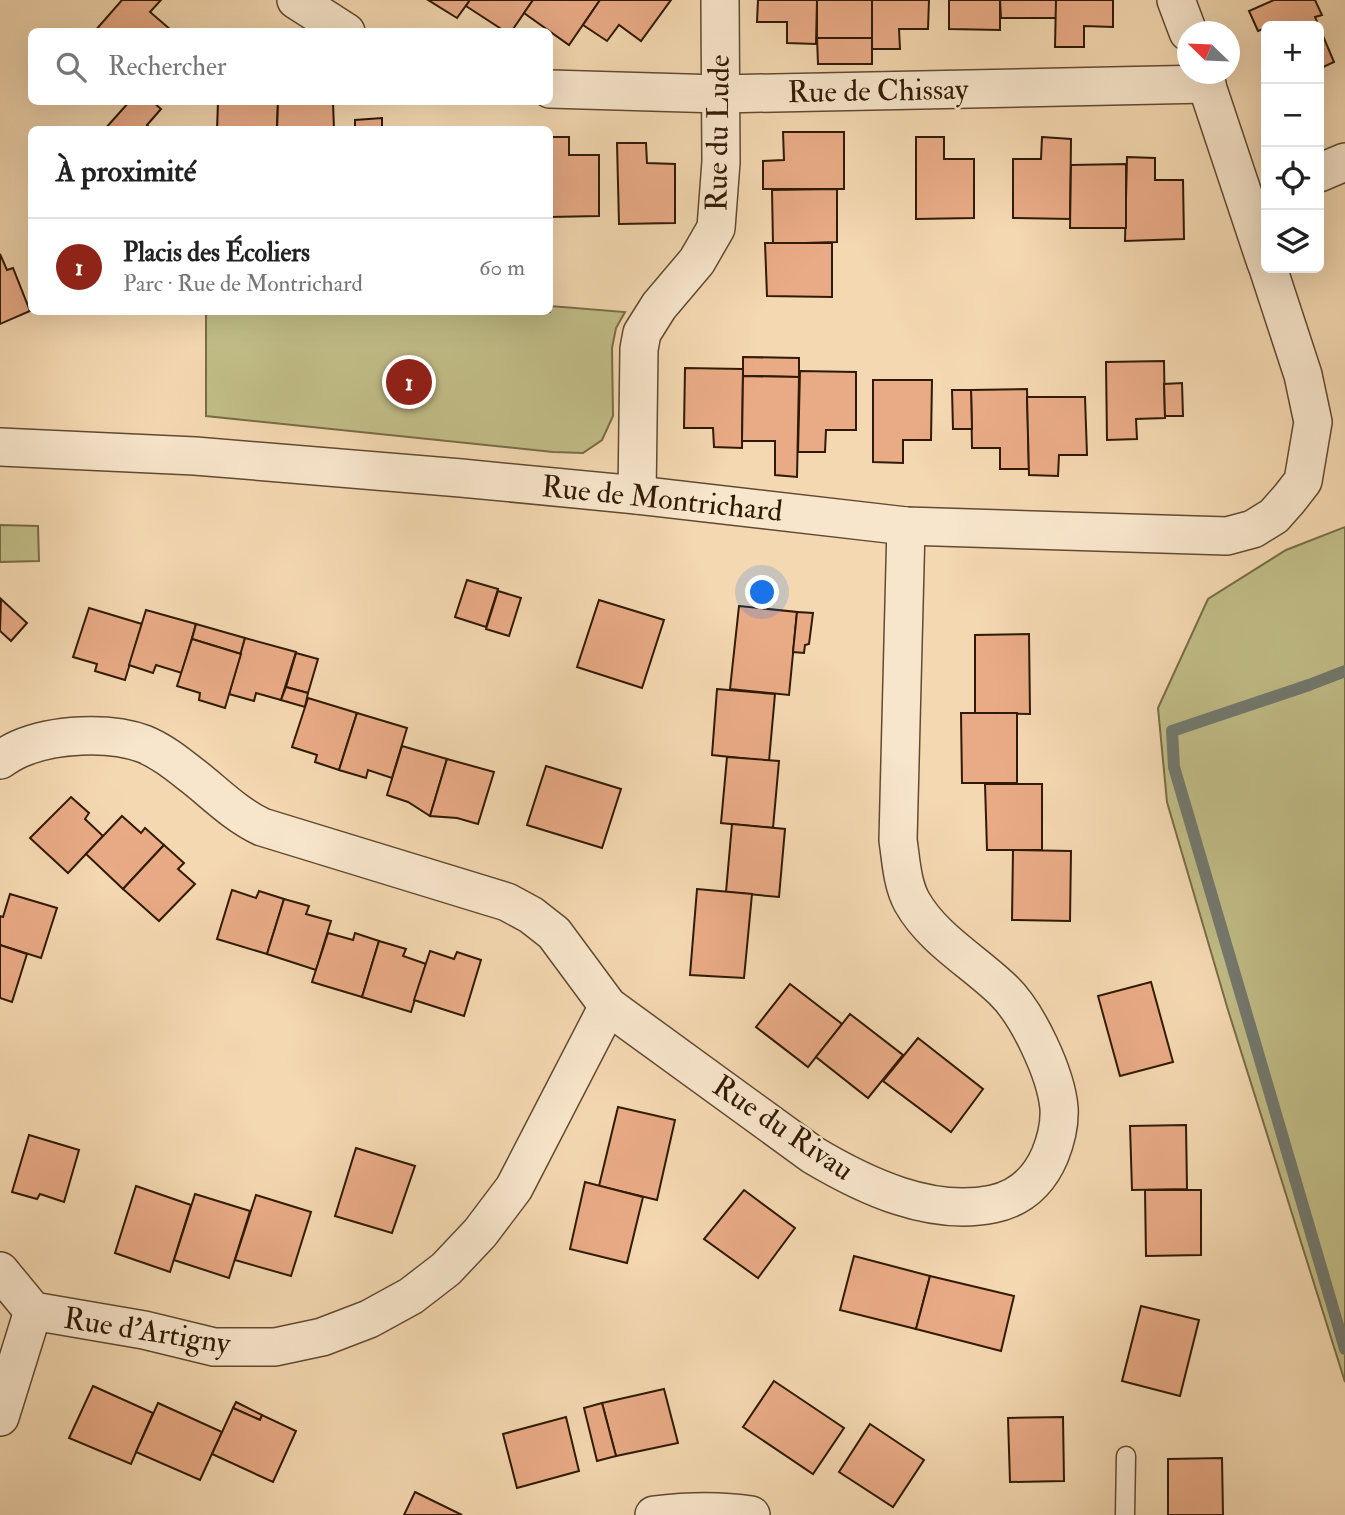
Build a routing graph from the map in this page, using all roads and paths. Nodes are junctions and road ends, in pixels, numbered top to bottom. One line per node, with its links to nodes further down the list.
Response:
1 (296, 0): 5 (street)
2 (720, 0): 9 (street, Rue du Lude)
3 (1175, 0): 4 (street)
4 (1184, 21)
5 (340, 28)
6 (1177, 80): 9 (street, Rue de Chissay)
7 (1207, 84): 12 (street)
8 (553, 89): 9 (street, Rue de Chissay)
9 (720, 94): 15 (street, Rue du Lude)
10 (1345, 162): 11 (street)
11 (1324, 171)
12 (1259, 218)
13 (1269, 273): 16 (street, Rue de Montrichard)
14 (0, 447): 15 (street, Rue de Montrichard)
15 (637, 495): 16 (street, Rue de Montrichard)
16 (906, 526): 18 (street, Rue du Rivau)
17 (0, 760): 18 (street, Rue du Rivau)
18 (608, 1006): 20 (street, Rue d'Artigny)
19 (0, 1271): 20 (street, Rue d'Artigny)
20 (33, 1311): 21 (street)
21 (0, 1417)
22 (1126, 1456): 25 (lane)
23 (654, 1515): 24 (street)
24 (751, 1515)
25 (1125, 1515)

